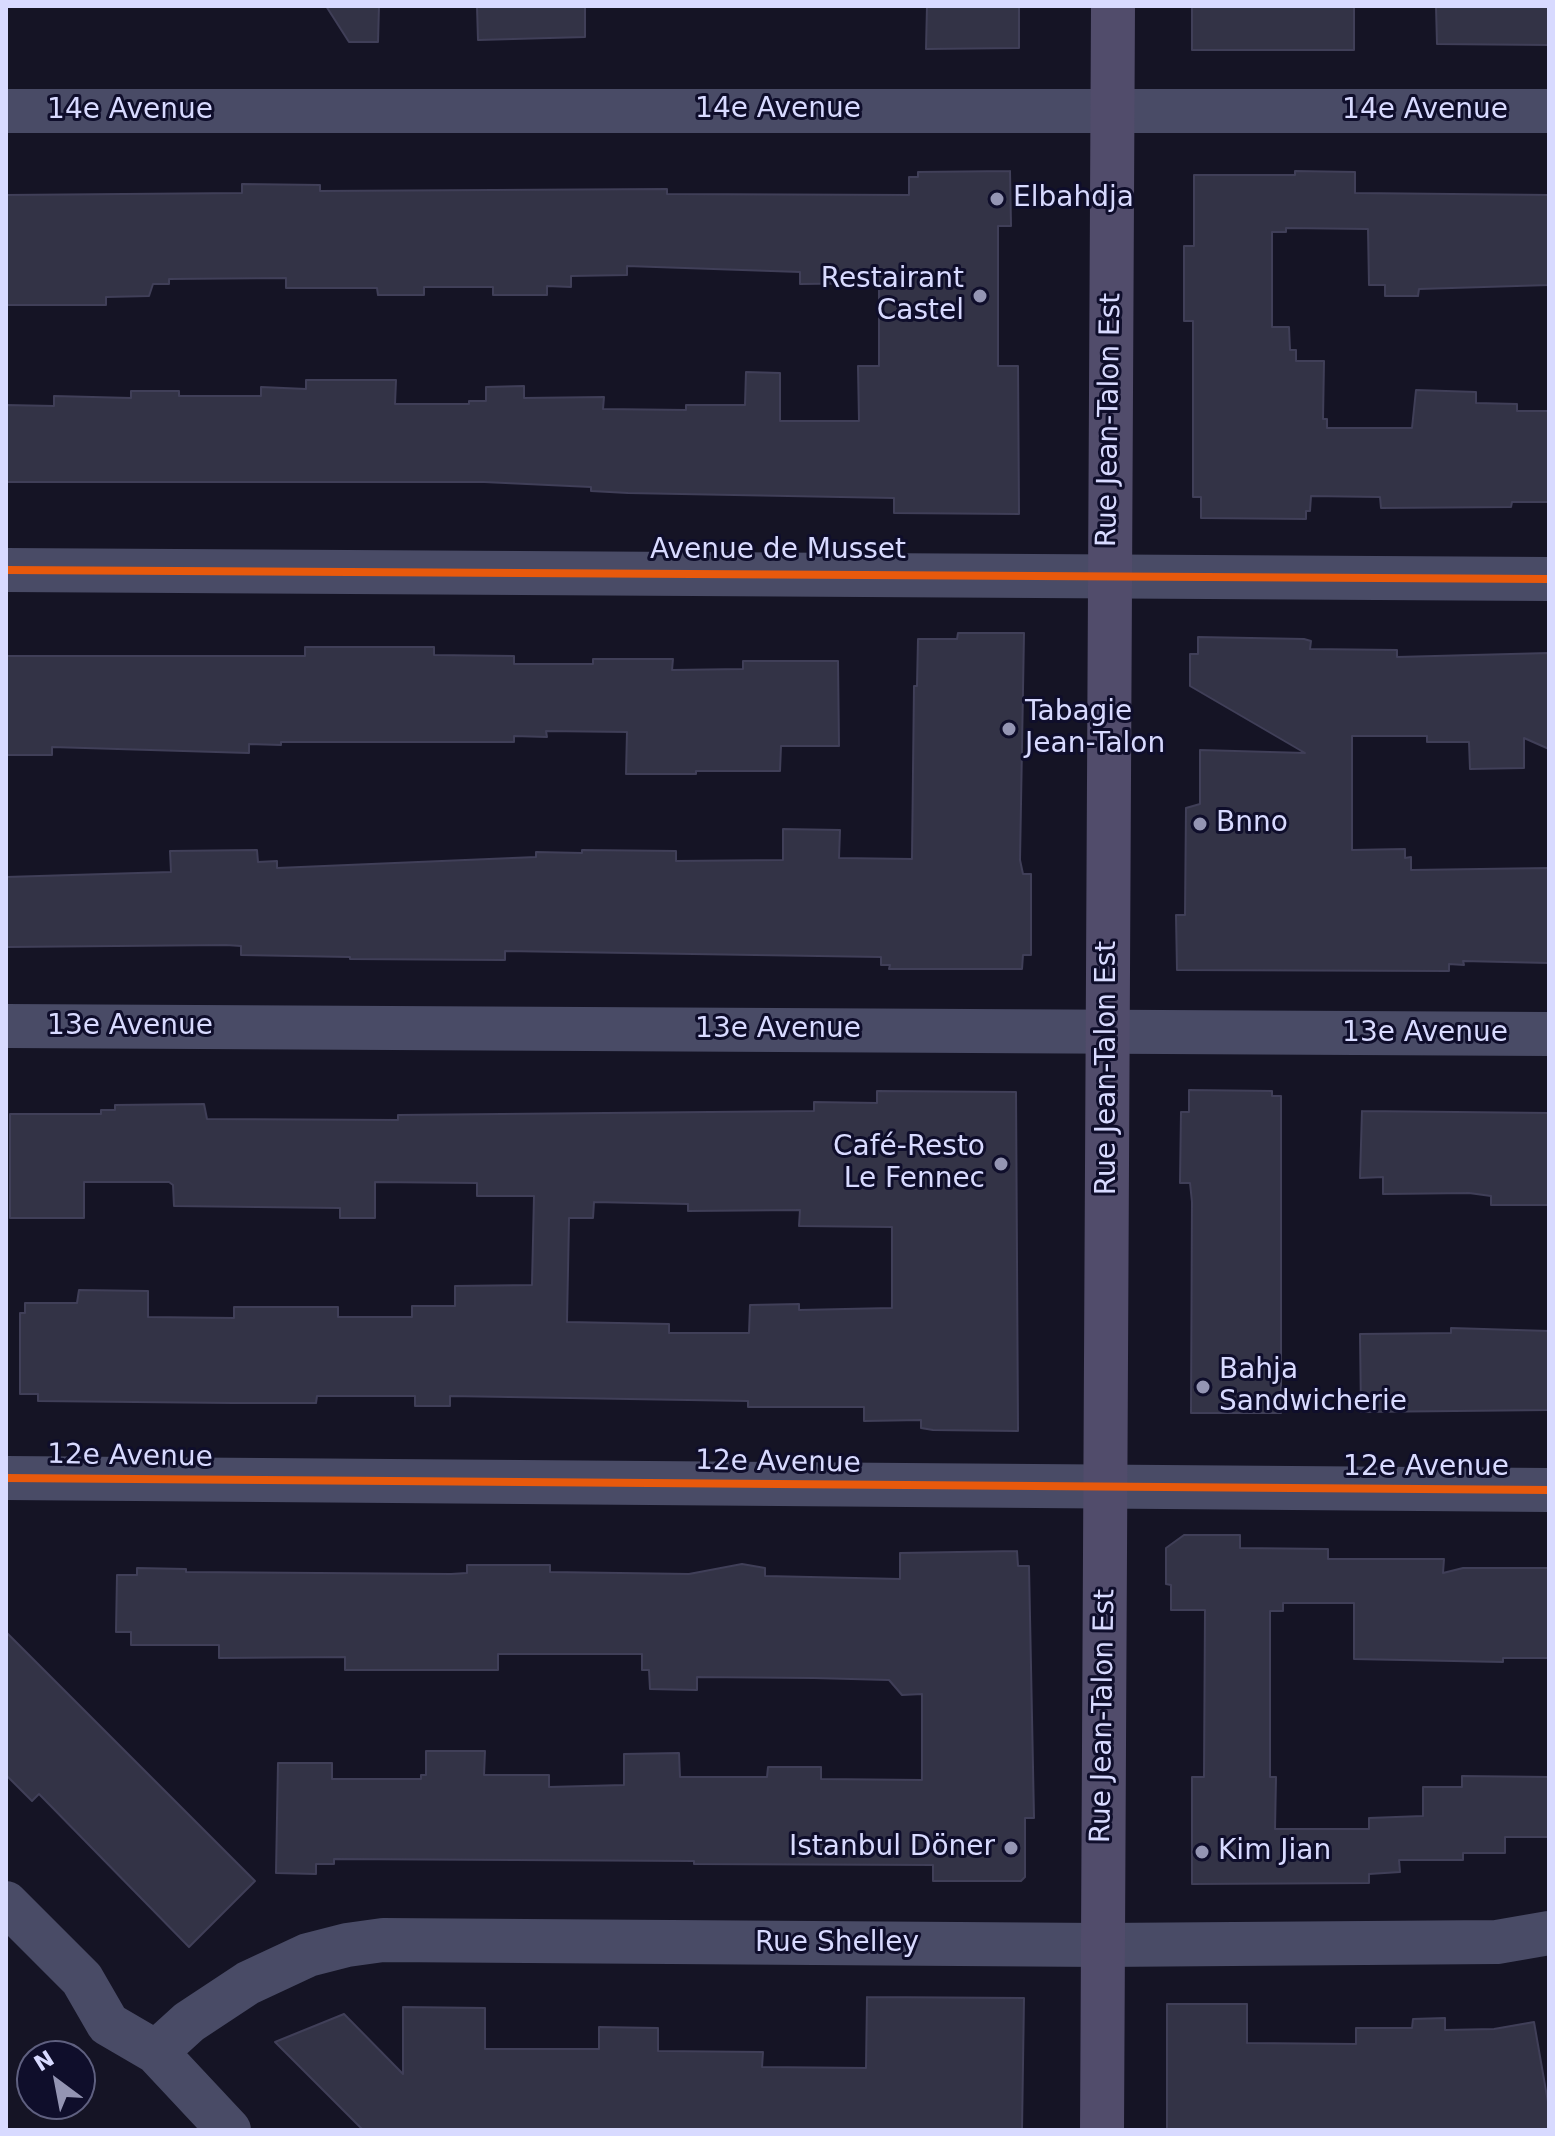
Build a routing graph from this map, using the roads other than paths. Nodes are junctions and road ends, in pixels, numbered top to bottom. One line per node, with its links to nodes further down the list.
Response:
1 (1113, 6): 2 (main road, Rue Jean-Talon Est)
2 (1114, 110): 3 (street, 14e Avenue); 4 (street, 14e Avenue); 6 (main road, Rue Jean-Talon Est)
3 (6, 111)
4 (1549, 111)
5 (6, 570): 6 (street, Avenue de Musset)
6 (1108, 576): 7 (street, Avenue de Musset); 9 (main road, Rue Jean-Talon Est)
7 (1549, 579)
8 (6, 1026): 9 (street, 13e Avenue)
9 (1108, 1033): 10 (street, 13e Avenue); 12 (main road, Rue Jean-Talon Est)
10 (1549, 1034)
11 (6, 1478): 12 (street, 12e Avenue)
12 (1107, 1489): 13 (street, 12e Avenue); 16 (main road, Rue Jean-Talon Est)
13 (1549, 1490)
14 (6, 1903): 17 (street)
15 (1549, 1933): 16 (street, Rue Shelley)
16 (1102, 1945): 17 (street, Rue Shelley); 19 (main road, Rue Jean-Talon Est)
17 (156, 2052): 18 (street)
18 (229, 2130)
19 (1102, 2130)

